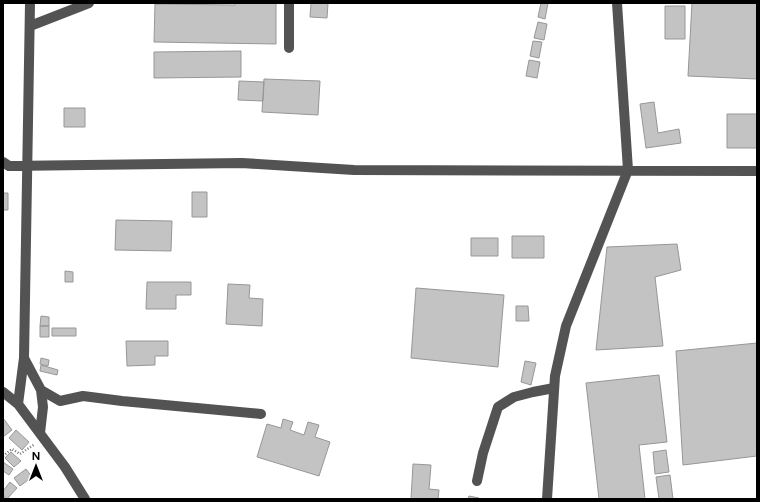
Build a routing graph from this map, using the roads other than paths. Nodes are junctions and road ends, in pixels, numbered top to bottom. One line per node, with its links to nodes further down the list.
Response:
1 (30, 3): 5 (street)
2 (89, 3): 5 (street)
3 (289, 3): 6 (street)
4 (617, 3): 9 (street)
5 (30, 26): 8 (street)
6 (289, 48)
7 (3, 162): 8 (street)
8 (28, 166): 9 (street); 11 (street)
9 (628, 170): 10 (street); 12 (street)
10 (757, 171)
11 (24, 358): 13 (street); 15 (street)
12 (554, 388): 18 (street); 20 (street)
13 (41, 390): 16 (street); 17 (street)
14 (3, 392): 15 (street)
15 (18, 404): 17 (street)
16 (261, 414)
17 (41, 435): 19 (street)
18 (477, 482)
19 (85, 499)
20 (547, 499)

